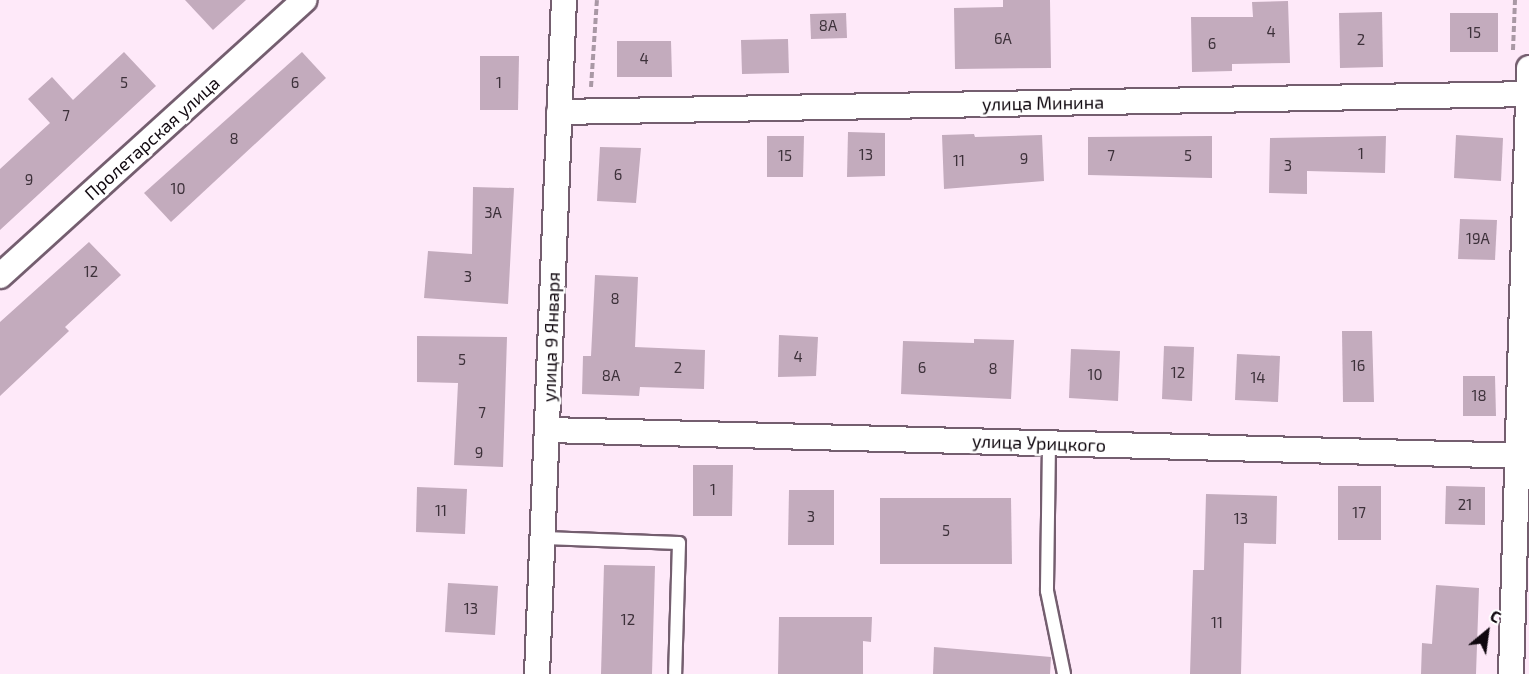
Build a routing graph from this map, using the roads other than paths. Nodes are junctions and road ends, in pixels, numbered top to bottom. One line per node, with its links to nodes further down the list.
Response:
1 (304, 0): 6 (street, Пролетарская улица)
2 (564, 0): 5 (street, улица 9 Января)
3 (1529, 68): 4 (street)
4 (1527, 94): 5 (street, улица Минина); 9 (street)
5 (559, 112): 7 (street, улица 9 Января)
6 (0, 276)
7 (548, 430): 8 (street, улица Урицкого); 10 (street, улица 9 Января)
8 (1049, 444): 9 (street, улица Урицкого); 13 (lane)
9 (1522, 456): 14 (street)
10 (544, 538): 11 (street, улица 9 Января); 12 (lane)
11 (537, 674)
12 (675, 674)
13 (1064, 674)
14 (1511, 674)

